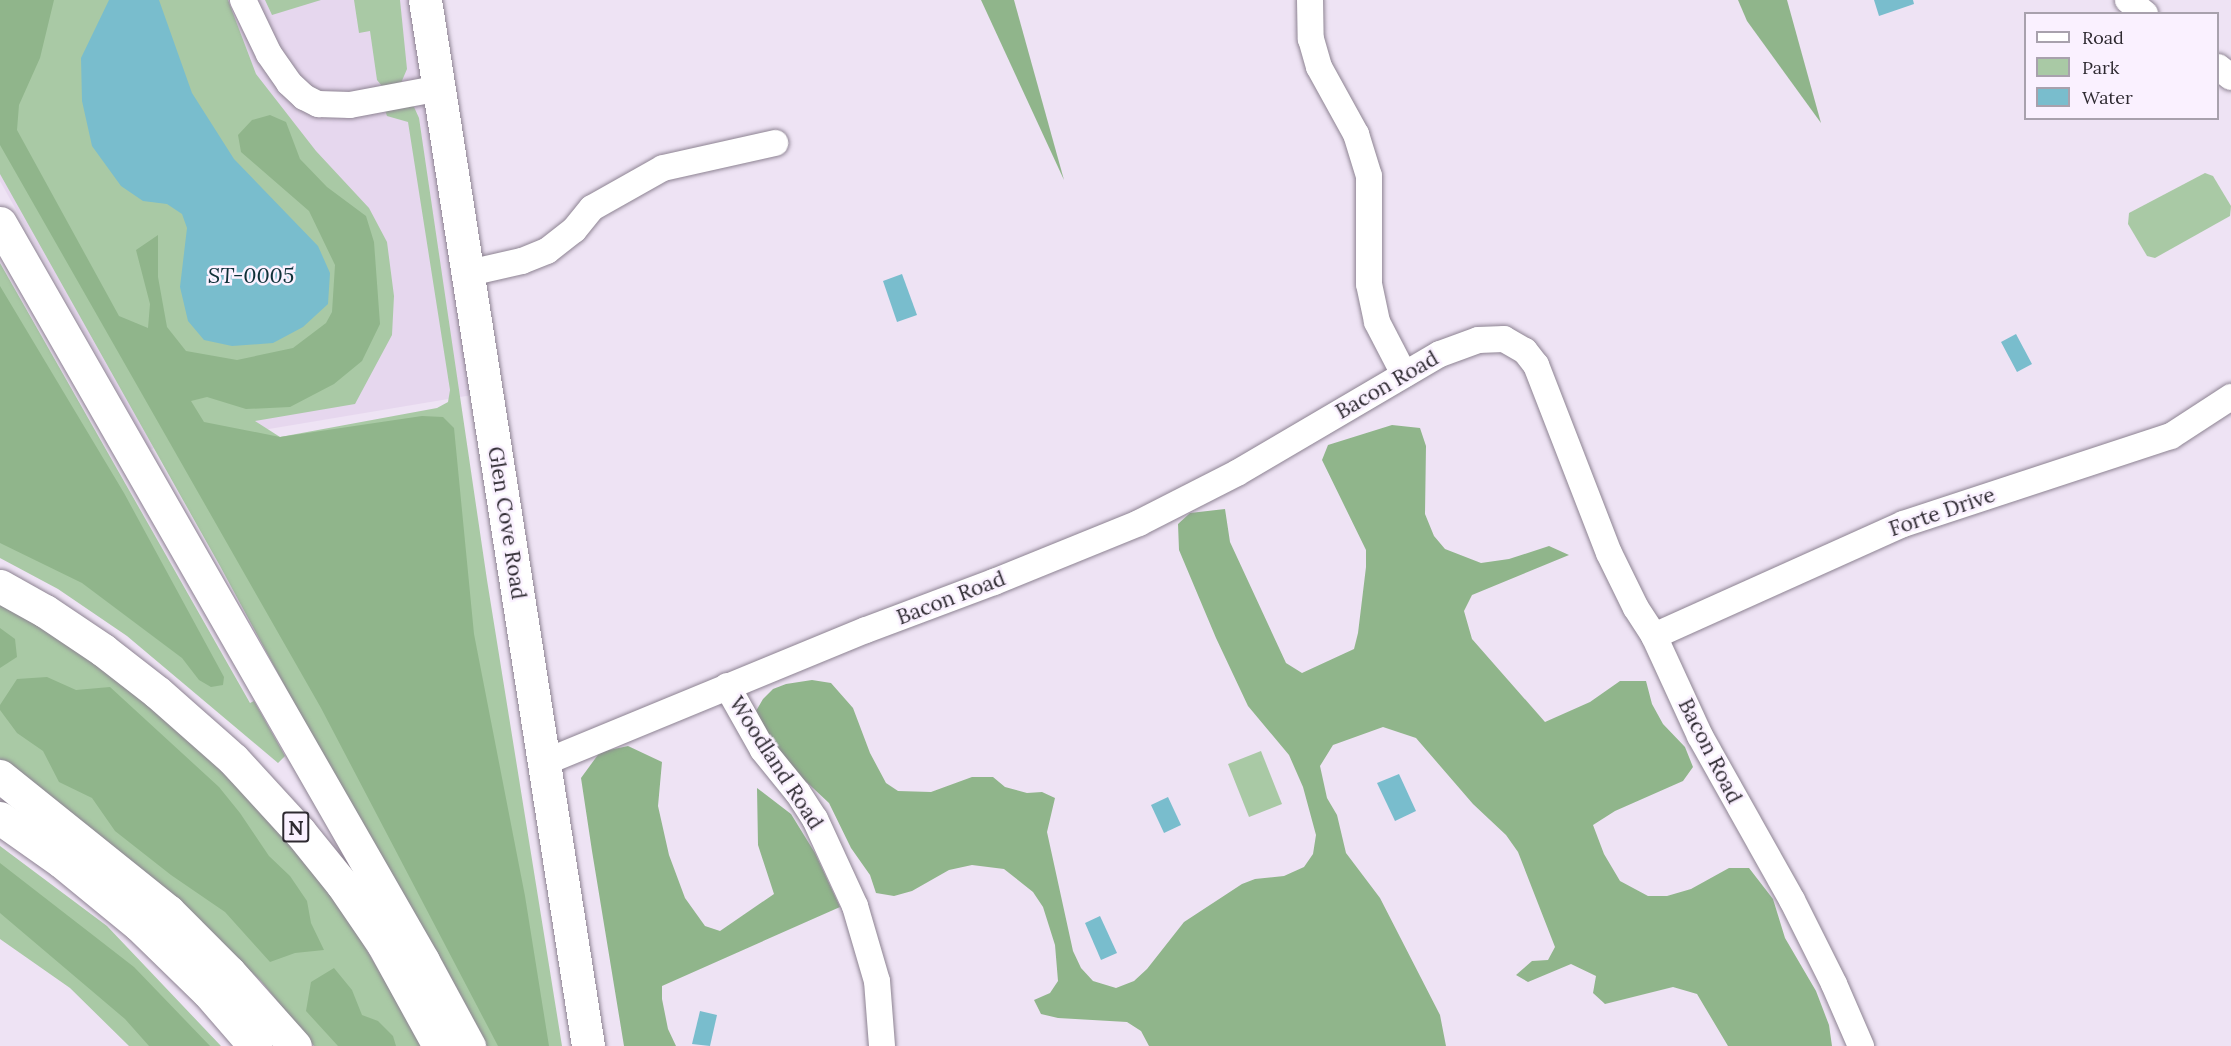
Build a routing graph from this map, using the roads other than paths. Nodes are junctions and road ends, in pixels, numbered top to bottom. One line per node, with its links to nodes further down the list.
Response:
1 (243, 0): 6 (street)
2 (425, 0): 6 (main road, Glen Cove Road)
3 (1310, 0): 10 (street)
4 (2128, 0): 5 (street)
5 (2143, 12)
6 (440, 88): 9 (main road, Glen Cove Road)
7 (775, 143): 9 (street)
8 (0, 223): 21 (main road)
9 (468, 273): 15 (main road, Glen Cove Road)
10 (1404, 374): 13 (street, Bacon Road); 14 (street, Bacon Road)
11 (2231, 397): 13 (street, Forte Drive)
12 (0, 586): 20 (main road, N)
13 (1654, 636): 24 (street, Bacon Road)
14 (727, 686): 15 (street, Bacon Road); 23 (street, Woodland Road)
15 (543, 763): 22 (main road, Glen Cove Road)
16 (0, 776): 19 (main road)
17 (0, 818): 18 (main road)
18 (255, 1046)
19 (295, 1046)
20 (439, 1046)
21 (469, 1046)
22 (588, 1046)
23 (882, 1046)
24 (1861, 1046)

